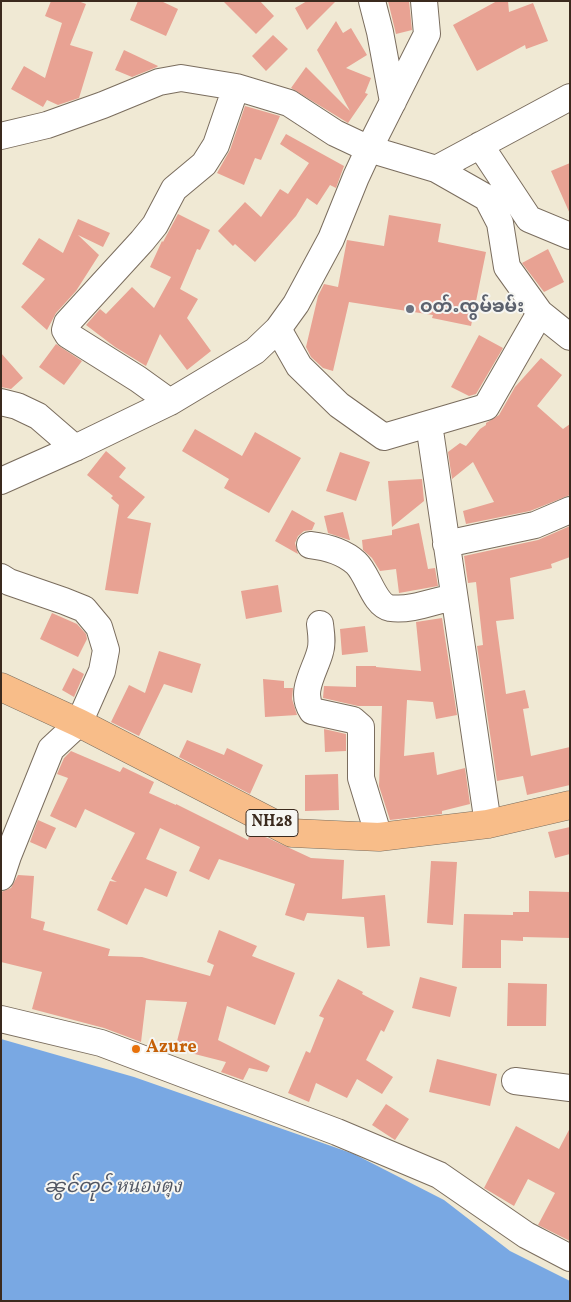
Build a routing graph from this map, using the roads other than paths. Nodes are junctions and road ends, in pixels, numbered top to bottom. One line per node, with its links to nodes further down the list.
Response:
1 (372, 1): 5 (street)
2 (424, 1): 5 (street)
3 (236, 87): 6 (street); 8 (street); 15 (street)
4 (570, 97): 7 (street)
5 (393, 102): 8 (street)
6 (1, 136)
7 (480, 145): 9 (street); 10 (street)
8 (369, 149): 9 (street); 12 (street)
9 (436, 169): 11 (street)
10 (570, 236)
11 (540, 313): 13 (street); 16 (street)
12 (278, 329): 15 (street); 16 (street)
13 (570, 338)
14 (1, 402): 17 (street)
15 (170, 402): 17 (street)
16 (429, 424): 20 (street)
17 (75, 448): 18 (street)
18 (1, 480)
19 (570, 510): 20 (street)
20 (446, 544): 23 (street)
21 (310, 545): 23 (street)
22 (1, 576): 26 (street)
23 (454, 596): 28 (street)
24 (320, 624): 29 (street)
25 (1, 687): 26 (highway, NH28)
26 (79, 723): 29 (highway, NH28); 30 (street)
27 (570, 805): 28 (highway, NH28)
28 (488, 824): 29 (highway, NH28)
29 (380, 837)
30 (1, 877)
31 (1, 1020): 34 (street)
32 (515, 1082): 33 (street)
33 (570, 1088)
34 (570, 1258)

